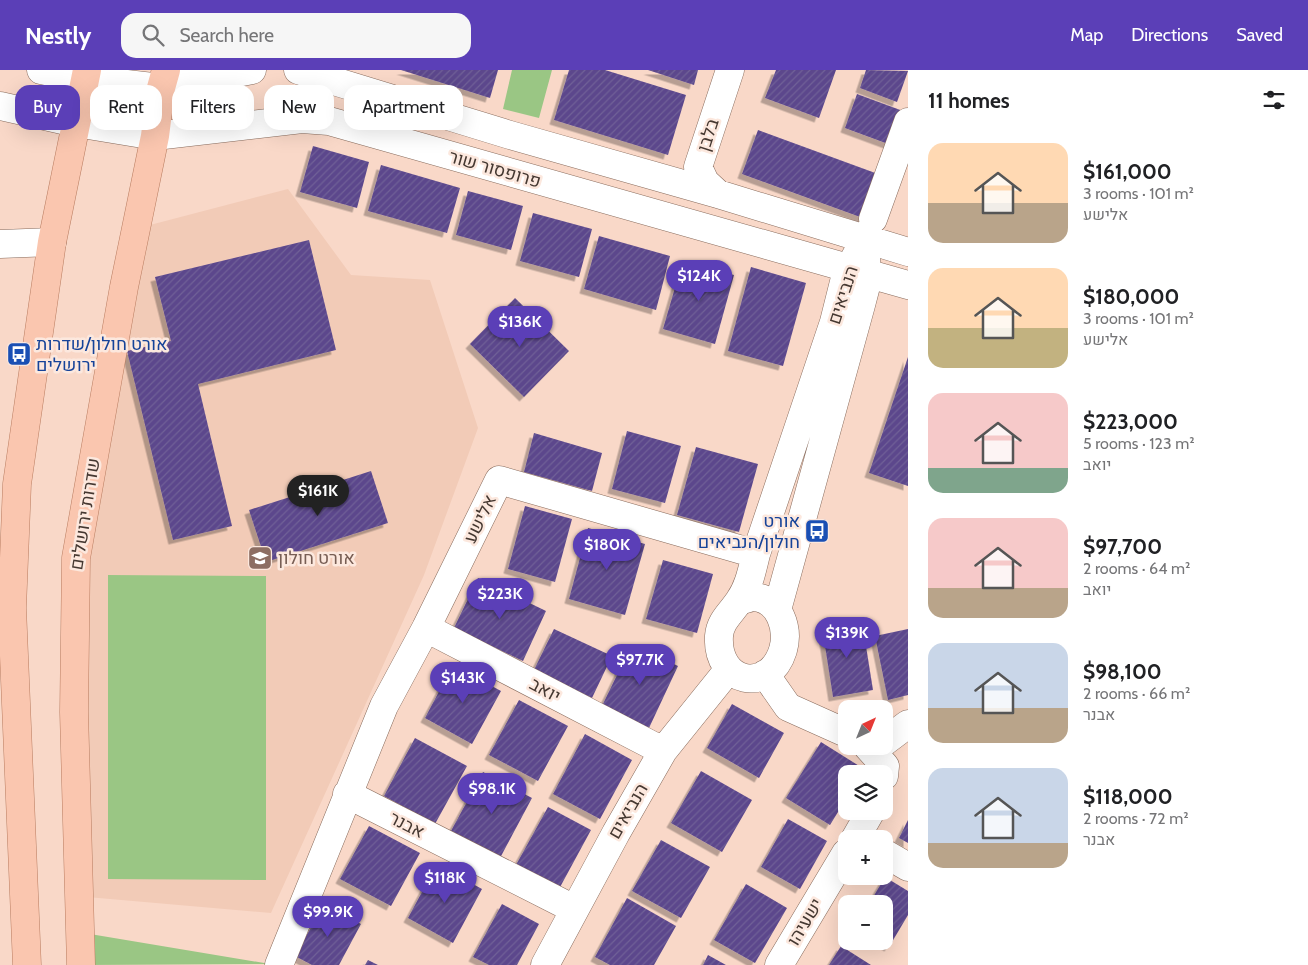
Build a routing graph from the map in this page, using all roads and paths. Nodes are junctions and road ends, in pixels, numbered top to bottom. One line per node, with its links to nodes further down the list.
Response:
1 (41, 70): 5 (street)
2 (252, 70): 6 (street)
3 (298, 70): 14 (street)
4 (730, 70): 14 (street, בלבן)
5 (86, 74): 6 (street); 7 (main road)
6 (164, 79): 13 (main road, שדרות ירושלים)
7 (80, 103)
8 (0, 106): 9 (street, פרופסור שור)
9 (15, 109)
10 (908, 122): 15 (street, הנביאים)
11 (80, 124): 13 (street, פרופסור שור)
12 (75, 130): 16 (main road)
13 (155, 136): 19 (street, פרופסור שור); 36 (main road, שדרות ירושלים)
14 (718, 194): 15 (street)
15 (869, 229): 18 (street); 19 (street, הנביאים)
16 (52, 242): 17 (street); 35 (main road)
17 (0, 244)
18 (908, 252)
19 (878, 276): 20 (street, הנביאים); 22 (street, הנביאים)
20 (756, 554): 21 (street, הנביאים); 23 (street, אלישע)
21 (739, 601): 22 (street); 24 (street)
22 (777, 610): 25 (street)
23 (426, 628): 29 (street, יואב); 30 (street, אלישע)
24 (729, 670): 25 (street); 29 (street, הנביאים)
25 (765, 674): 27 (street)
26 (908, 724): 28 (street)
27 (838, 729)
28 (893, 734)
29 (663, 752): 34 (street, הנביאים)
30 (347, 794): 34 (street, אבנר); 37 (street, אלישע)
31 (893, 858): 32 (street)
32 (908, 866)
33 (838, 869): 39 (street, ישעיהו)
34 (574, 909): 38 (street, הנביאים)
35 (27, 965)
36 (81, 965)
37 (279, 965)
38 (545, 965)
39 (780, 965)

